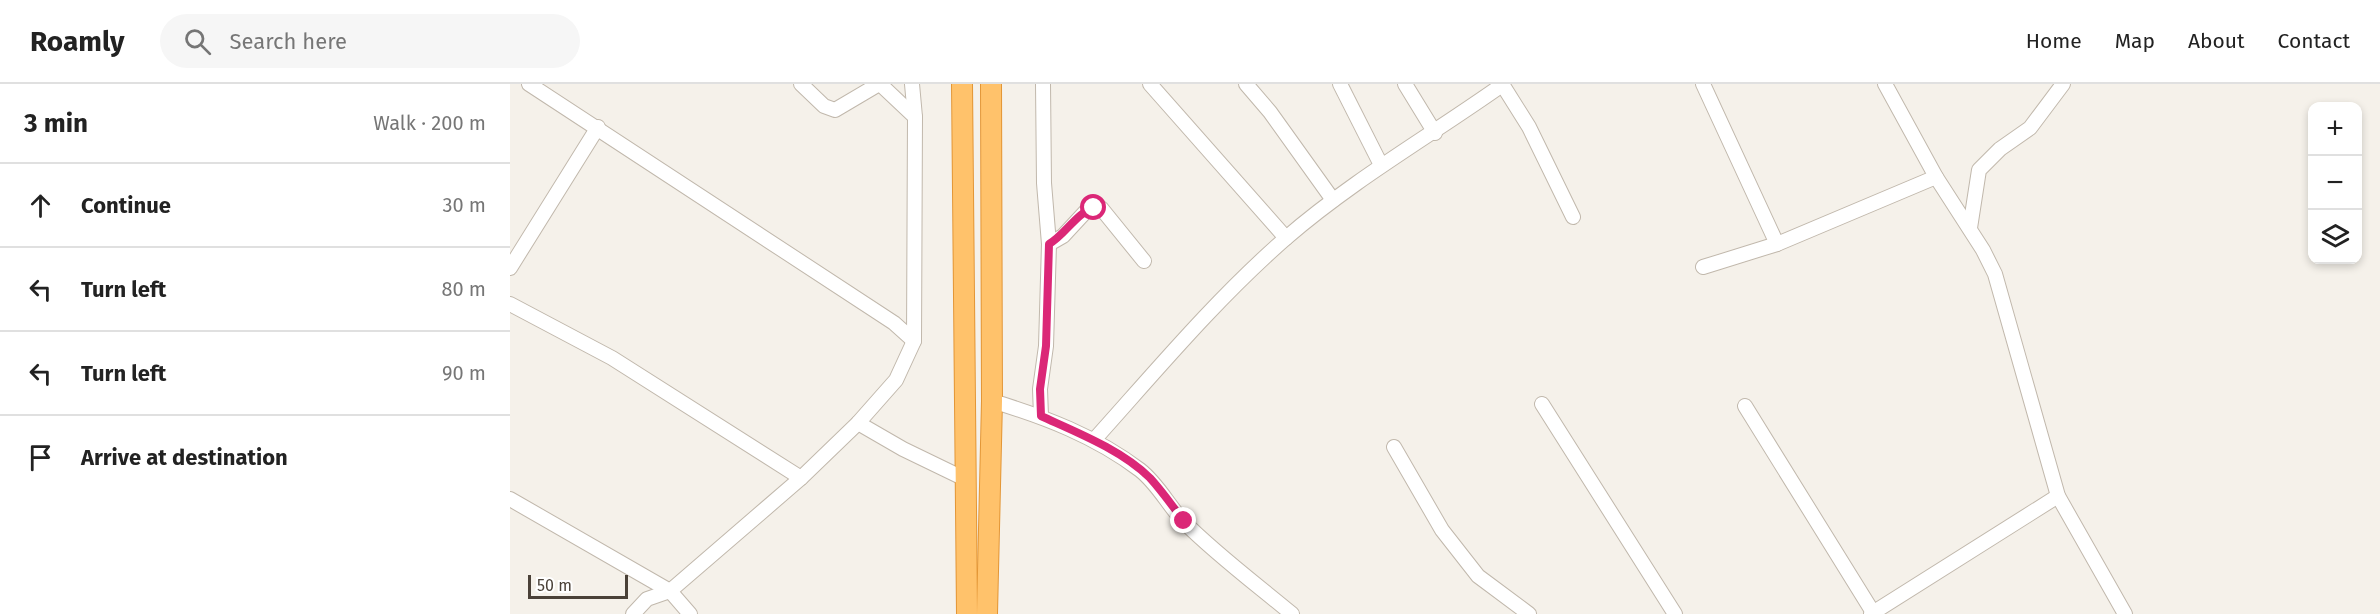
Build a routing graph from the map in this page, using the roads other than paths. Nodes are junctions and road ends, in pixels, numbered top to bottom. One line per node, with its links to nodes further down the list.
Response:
1 (529, 84): 17 (street)
2 (801, 84): 3 (street)
3 (879, 84): 16 (street)
4 (912, 84): 16 (street)
5 (962, 84): 40 (highway)
6 (991, 84): 32 (highway)
7 (1043, 84): 25 (street)
8 (1150, 84): 24 (street)
9 (1246, 84): 21 (street)
10 (1340, 84): 19 (street)
11 (1405, 84): 18 (street)
12 (1703, 84): 26 (street)
13 (1885, 84): 20 (street)
14 (2063, 84): 23 (street)
15 (1502, 85): 18 (street); 22 (street)
16 (915, 117): 31 (street)
17 (598, 127): 29 (street); 31 (street)
18 (1435, 133): 19 (street)
19 (1382, 165): 21 (street)
20 (1936, 177): 23 (street); 26 (street)
21 (1333, 200): 24 (street)
22 (1573, 217)
23 (1970, 228): 41 (street)
24 (1286, 238): 37 (street)
25 (1049, 244): 27 (street); 35 (street)
26 (1777, 244): 28 (street)
27 (1144, 261)
28 (1703, 267)
29 (510, 268)
30 (510, 304): 39 (street)
31 (915, 341): 36 (street)
32 (992, 401): 35 (street); 47 (highway)
33 (1542, 404): 50 (street)
34 (1745, 406): 51 (street)
35 (1041, 416): 37 (street)
36 (858, 423): 39 (street); 40 (street)
37 (1094, 440): 48 (street)
38 (1394, 447): 49 (street)
39 (801, 478): 43 (street)
40 (966, 478): 46 (highway)
41 (2058, 496): 51 (street); 52 (street)
42 (510, 499): 43 (street)
43 (670, 591): 44 (street); 45 (street)
44 (633, 614)
45 (690, 614)
46 (966, 614)
47 (987, 614)
48 (1292, 614)
49 (1529, 614)
50 (1675, 614)
51 (1873, 614)
52 (2125, 614)

